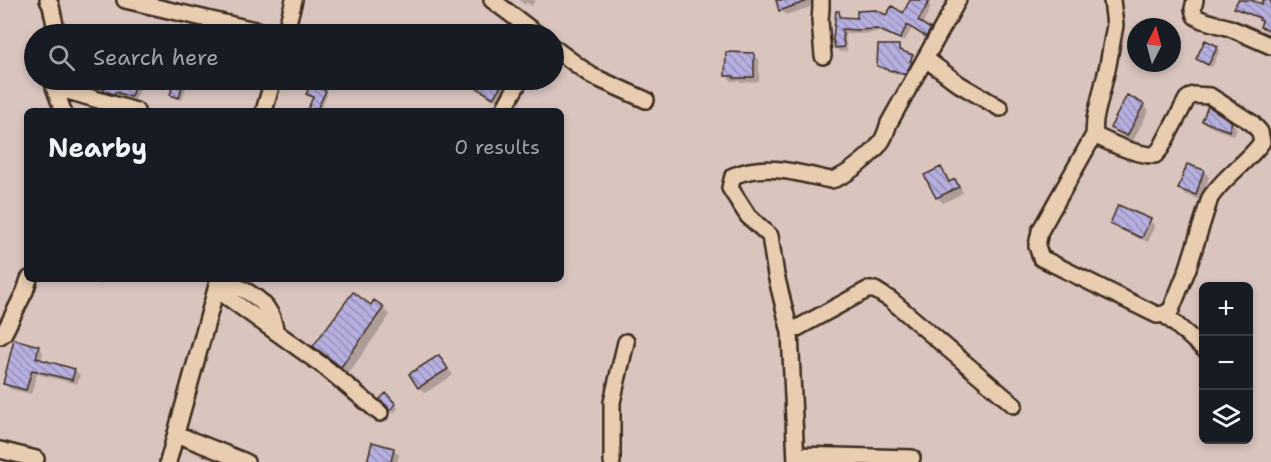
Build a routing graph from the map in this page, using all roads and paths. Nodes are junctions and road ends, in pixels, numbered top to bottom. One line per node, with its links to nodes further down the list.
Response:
1 (48, 0): 9 (street)
2 (125, 0): 10 (street)
3 (294, 0): 11 (street)
4 (492, 0): 12 (street)
5 (821, 0): 15 (street)
6 (958, 0): 16 (street)
7 (1112, 0): 27 (street)
8 (1194, 0): 13 (street)
9 (55, 24)
10 (229, 24)
11 (288, 24)
12 (524, 24)
13 (1271, 46)
14 (564, 55): 21 (street)
15 (823, 56)
16 (926, 59): 26 (street); 31 (street)
17 (56, 90): 22 (street)
18 (74, 90): 23 (street)
19 (270, 90): 24 (street)
20 (515, 90): 25 (street)
21 (646, 100)
22 (62, 108)
23 (127, 108)
24 (265, 108)
25 (505, 108)
26 (1000, 108)
27 (1094, 135): 30 (street); 30 (street)
28 (28, 282): 32 (street)
29 (218, 282): 36 (street); 37 (street)
30 (1164, 314): 34 (street)
31 (790, 332): 35 (street); 39 (street)
32 (0, 336)
33 (626, 342): 44 (street)
34 (1199, 345)
35 (1014, 405)
36 (380, 413)
37 (176, 434): 42 (street); 43 (street)
38 (0, 450): 41 (street)
39 (796, 458): 40 (street)
40 (912, 458)
41 (36, 459)
42 (168, 462)
43 (246, 462)
44 (612, 462)

